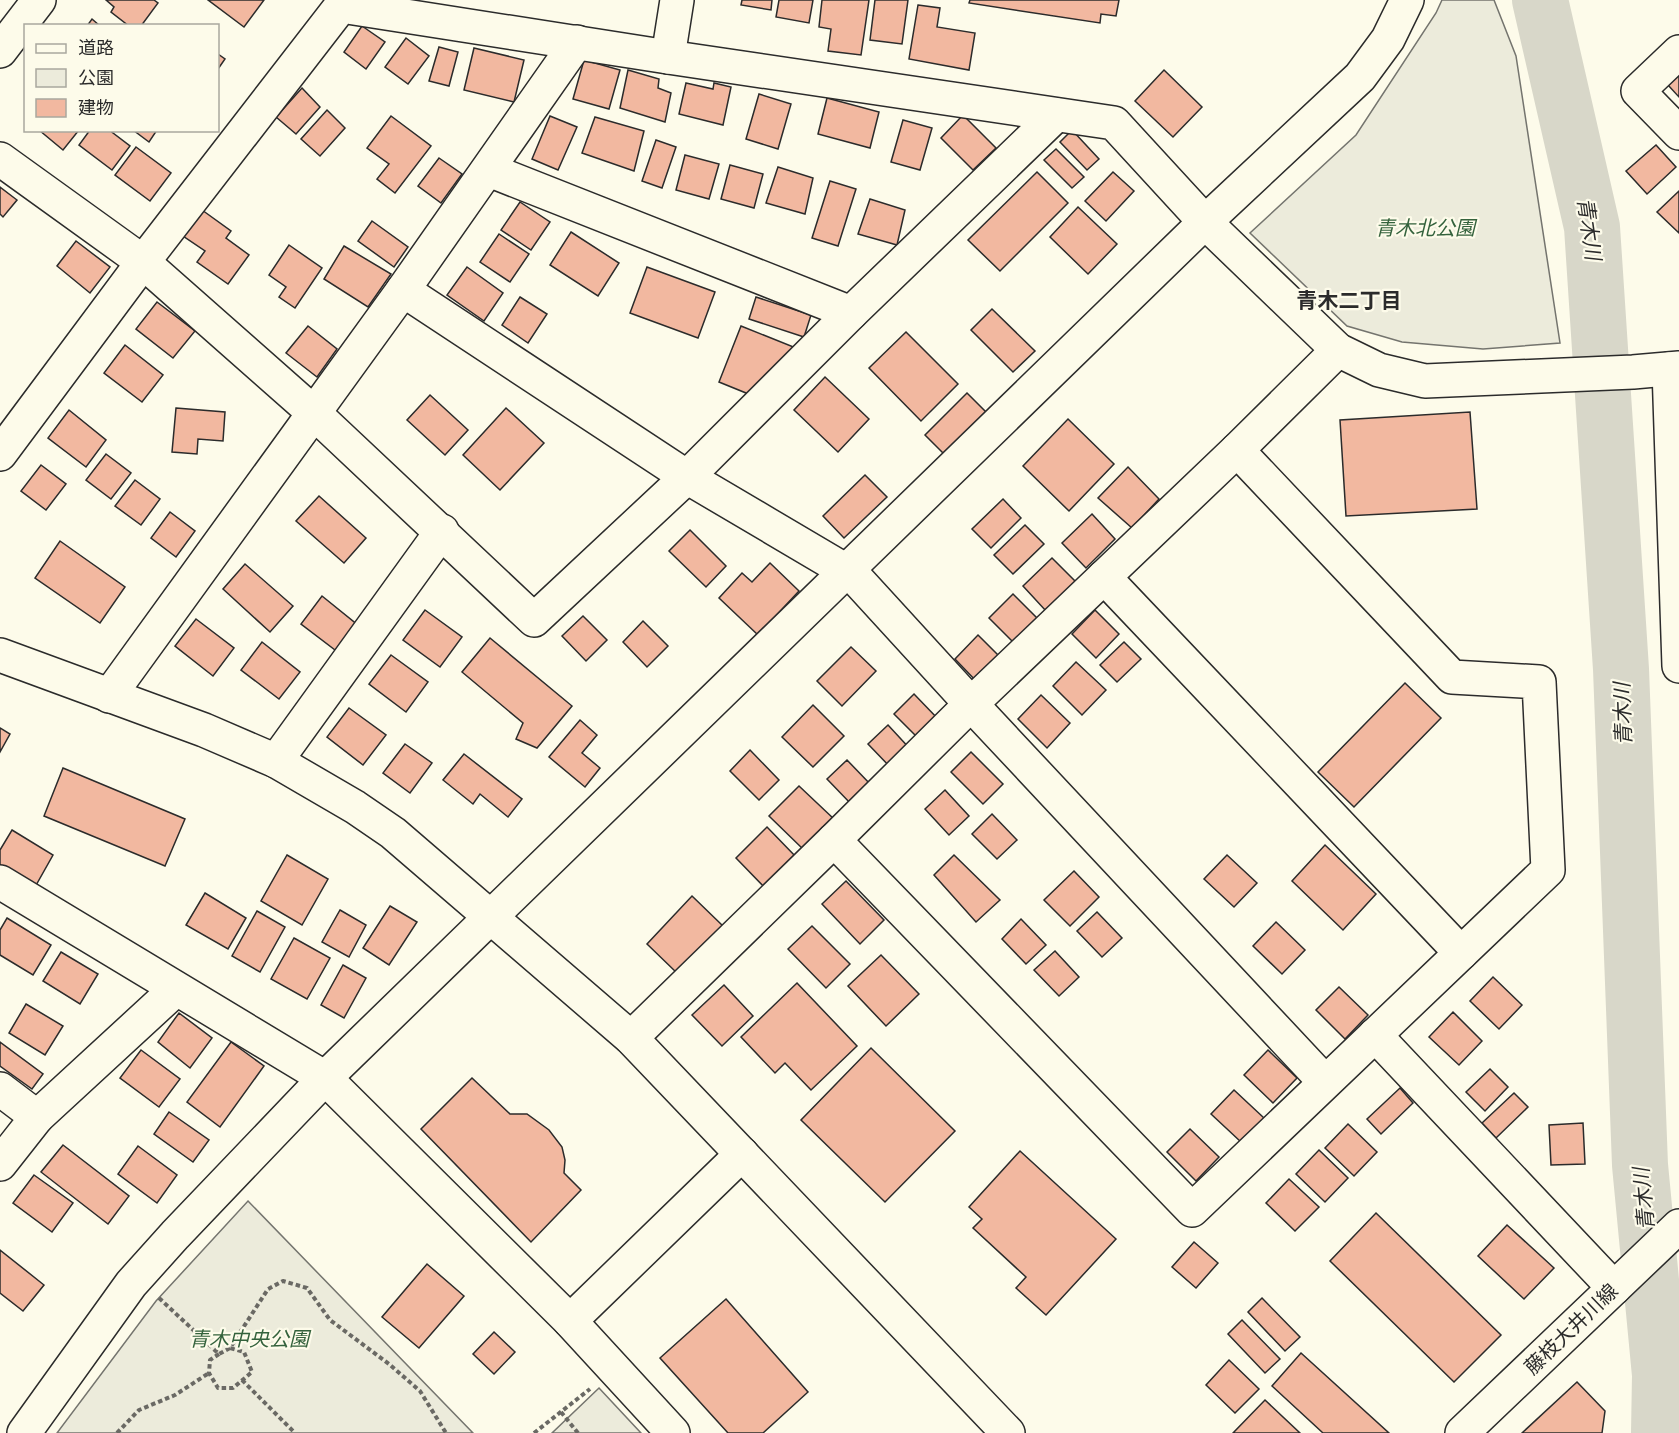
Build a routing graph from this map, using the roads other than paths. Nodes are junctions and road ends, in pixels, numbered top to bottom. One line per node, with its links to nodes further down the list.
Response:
1 (39, 0): 5 (street)
2 (677, 0): 7 (street)
3 (1407, 0): 12 (street)
4 (577, 42): 7 (street); 11 (street); 13 (street)
5 (0, 51)
6 (1679, 52): 9 (street)
7 (668, 57): 8 (street)
8 (1056, 115): 12 (street); 15 (street)
9 (1679, 133)
10 (0, 159): 13 (street)
11 (489, 170): 14 (street); 15 (street)
12 (1205, 222): 16 (street); 23 (street)
13 (142, 262): 18 (street); 20 (street)
14 (403, 290): 18 (street); 21 (street)
15 (851, 313): 21 (street)
16 (1338, 350): 17 (street); 19 (street)
17 (1674, 369): 26 (street)
18 (314, 413): 22 (street); 27 (street)
19 (1237, 450): 24 (street); 33 (street)
20 (0, 454)
21 (687, 477): 22 (street); 23 (street)
22 (442, 531): 29 (street)
23 (846, 571): 28 (street); 32 (street)
24 (1104, 577): 28 (street); 33 (street)
25 (0, 655): 27 (street)
26 (1679, 666)
27 (109, 696): 29 (street)
28 (971, 704): 30 (street); 38 (street)
29 (276, 761): 32 (street)
30 (834, 840): 36 (street); 38 (street)
31 (0, 882): 34 (street)
32 (490, 916): 36 (street); 37 (street)
33 (1461, 953): 35 (street)
34 (176, 988): 37 (street); 40 (street)
35 (1375, 1035): 38 (street); 44 (street)
36 (631, 1038): 41 (street)
37 (325, 1078): 45 (street); 46 (street)
38 (1325, 1082)
39 (0, 1089): 40 (street)
40 (37, 1117): 42 (street)
41 (742, 1154): 45 (street); 48 (street)
42 (0, 1164)
43 (1672, 1232): 44 (street, 藤枝大井川線)
44 (1614, 1288): 49 (street, 藤枝大井川線)
45 (570, 1321): 47 (street)
46 (24, 1433)
47 (673, 1433)
48 (1008, 1433)
49 (1462, 1433)

